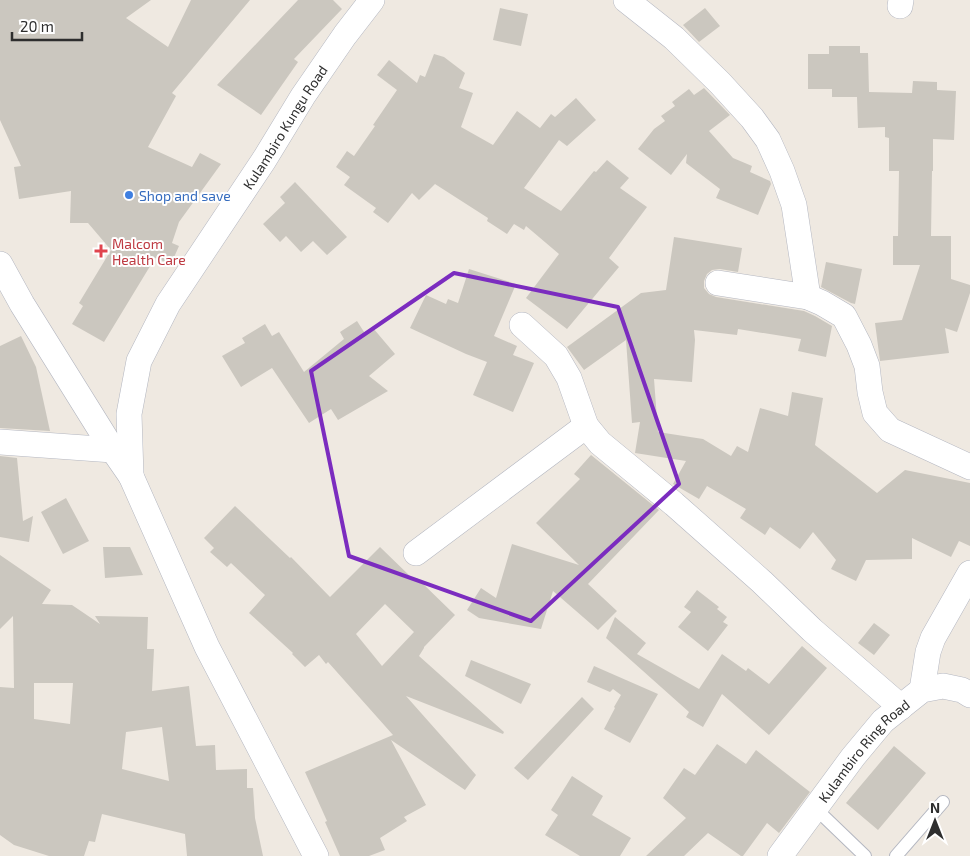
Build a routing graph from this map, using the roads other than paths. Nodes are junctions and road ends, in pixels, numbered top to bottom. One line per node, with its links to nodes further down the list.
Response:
1 (372, 0): 11 (street, Kulambiro Kungu Road)
2 (626, 0): 5 (street)
3 (0, 264): 9 (street)
4 (718, 283): 5 (street)
5 (808, 297): 10 (street)
6 (522, 325): 7 (street)
7 (586, 426): 12 (street); 16 (street)
8 (0, 442): 9 (street)
9 (113, 450): 11 (street)
10 (970, 467)
11 (131, 476): 19 (street)
12 (416, 553)
13 (970, 573): 14 (street)
14 (922, 690): 15 (street, Kulambiro Ring Road); 16 (street, Kulambiro Ring Road)
15 (970, 695)
16 (901, 707): 18 (street, Kulambiro Ring Road)
17 (943, 802): 22 (lane)
18 (815, 808): 20 (street, Kulambiro Ring Road); 21 (lane)
19 (316, 856)
20 (780, 856)
21 (866, 856)
22 (896, 856)

